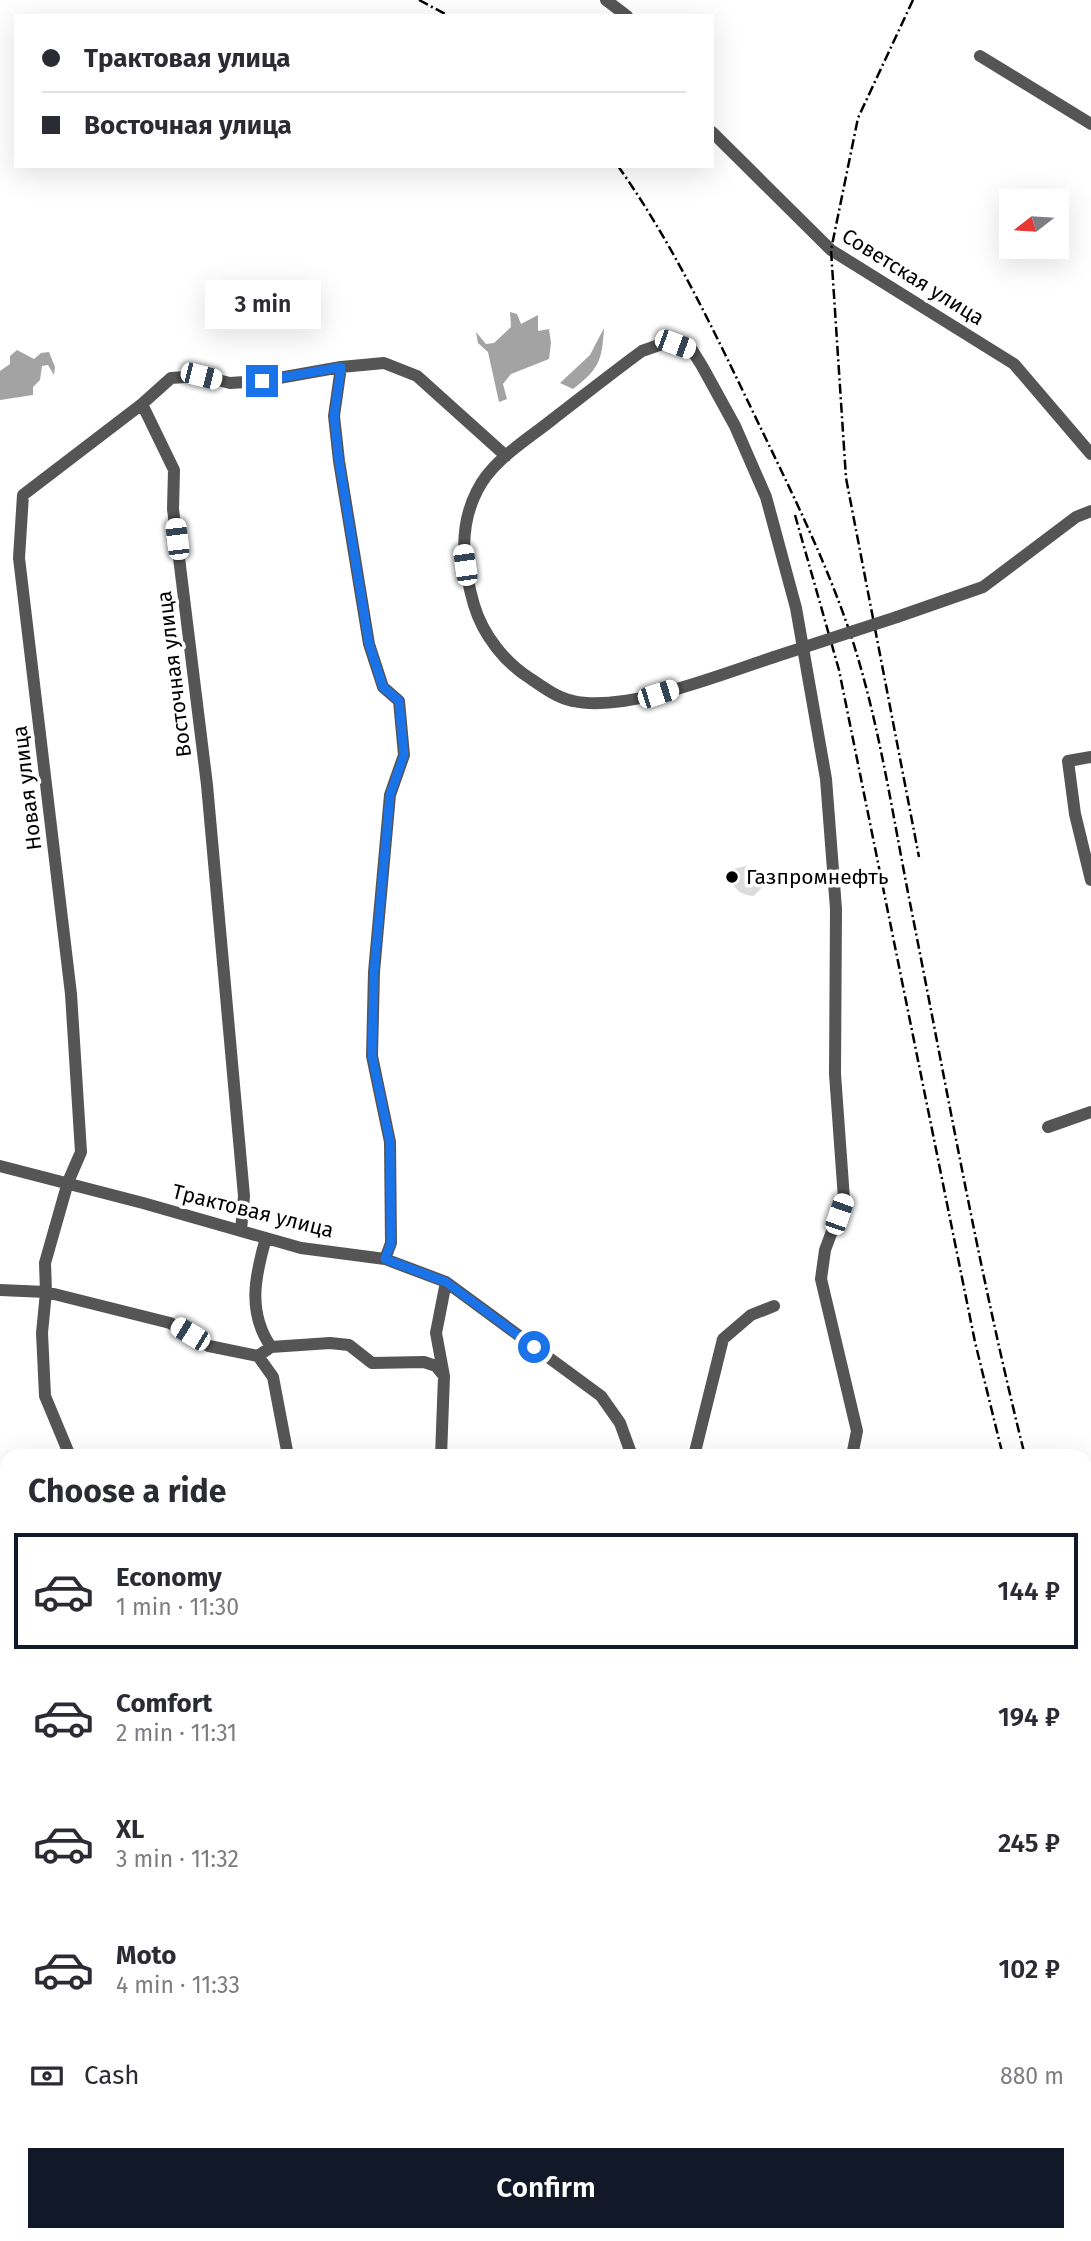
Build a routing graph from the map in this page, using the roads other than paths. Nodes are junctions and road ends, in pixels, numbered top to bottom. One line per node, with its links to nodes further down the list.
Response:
1 (606, 0): 2 (street)
2 (624, 14)
3 (980, 56): 4 (street)
4 (1091, 124)
5 (714, 134): 8 (street, Советская улица)
6 (341, 367): 7 (street); 9 (street); 19 (street)
7 (142, 404): 16 (street, Новая улица); 17 (street, Восточная улица)
8 (1091, 454)
9 (506, 456): 10 (street, bridge); 32 (street)
10 (1091, 511)
11 (1091, 757): 12 (street)
12 (1091, 880)
13 (1091, 1112): 14 (street)
14 (1048, 1127)
15 (0, 1166): 16 (street, Трактовая улица)
16 (68, 1182): 17 (street, Трактовая улица); 22 (street, Новая улица)
17 (241, 1231): 18 (street, Трактовая улица)
18 (266, 1238): 19 (street, Трактовая улица); 24 (street)
19 (385, 1259): 20 (street, Трактовая улица)
20 (446, 1282): 26 (street); 30 (street, Трактовая улица)
21 (0, 1290): 22 (street)
22 (46, 1292): 25 (street); 27 (street, Новая улица)
23 (774, 1307): 31 (street)
24 (271, 1347): 25 (street); 26 (street)
25 (258, 1356): 28 (street)
26 (444, 1376): 29 (street)
27 (67, 1449)
28 (287, 1449)
29 (441, 1449)
30 (629, 1449)
31 (696, 1449)
32 (853, 1449)

